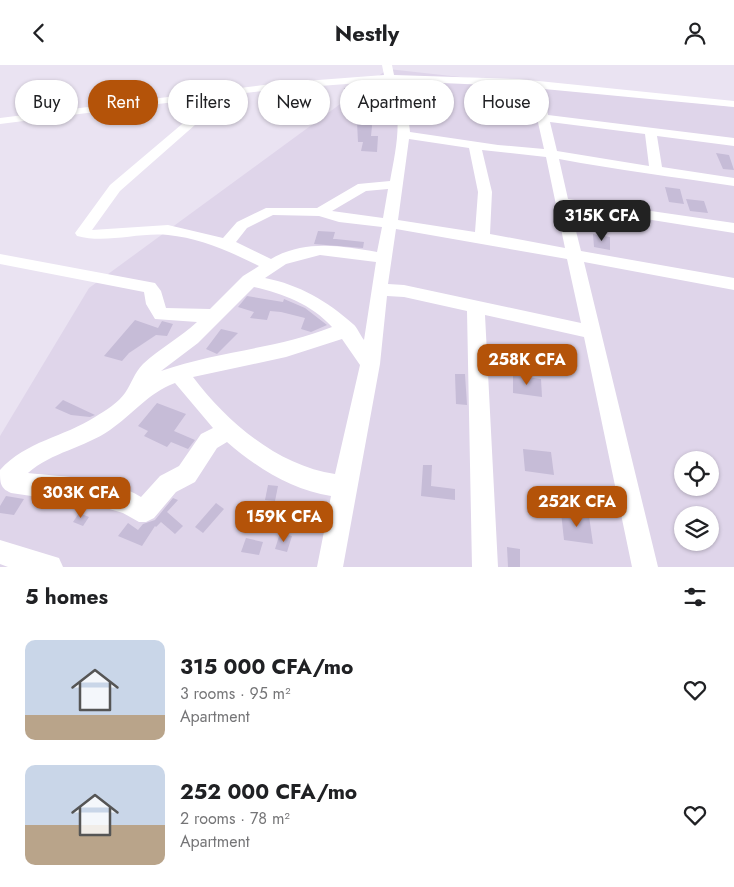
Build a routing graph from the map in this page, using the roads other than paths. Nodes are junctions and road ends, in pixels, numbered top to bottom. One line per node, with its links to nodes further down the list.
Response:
1 (389, 71): 2 (street); 4 (street); 12 (street)
2 (497, 80)
3 (549, 84): 6 (street)
4 (248, 88)
5 (168, 99): 8 (street)
6 (734, 104)
7 (549, 119): 11 (street)
8 (0, 121)
9 (188, 125): 24 (street)
10 (545, 125): 15 (street)
11 (651, 132): 13 (street); 16 (street)
12 (404, 135): 14 (street); 18 (street)
13 (734, 142)
14 (475, 146): 15 (street); 23 (street)
15 (552, 154): 16 (street); 19 (street)
16 (656, 170): 17 (street)
17 (734, 182)
18 (396, 185): 20 (street); 21 (street)
19 (563, 202): 22 (street); 25 (street)
20 (320, 212): 21 (street); 24 (street)
21 (390, 223): 23 (street); 26 (street)
22 (734, 229)
23 (482, 238): 25 (street)
24 (227, 244): 28 (street)
25 (573, 254): 30 (street); 35 (street)
26 (384, 258): 28 (street); 31 (street)
27 (0, 259): 33 (street)
28 (271, 265): 29 (street)
29 (249, 280): 33 (street); 34 (street)
30 (734, 284)
31 (379, 290): 32 (street); 36 (street)
32 (476, 308): 35 (street); 44 (street)
33 (213, 316): 38 (street)
34 (347, 329): 36 (street); 37 (street)
35 (591, 332): 45 (street)
36 (370, 364): 40 (street)
37 (179, 374): 38 (street); 39 (street)
38 (133, 397): 39 (street)
39 (230, 430): 40 (street)
40 (344, 487): 43 (street)
41 (0, 553): 42 (street)
42 (50, 567)
43 (330, 567)
44 (485, 567)
45 (645, 567)

